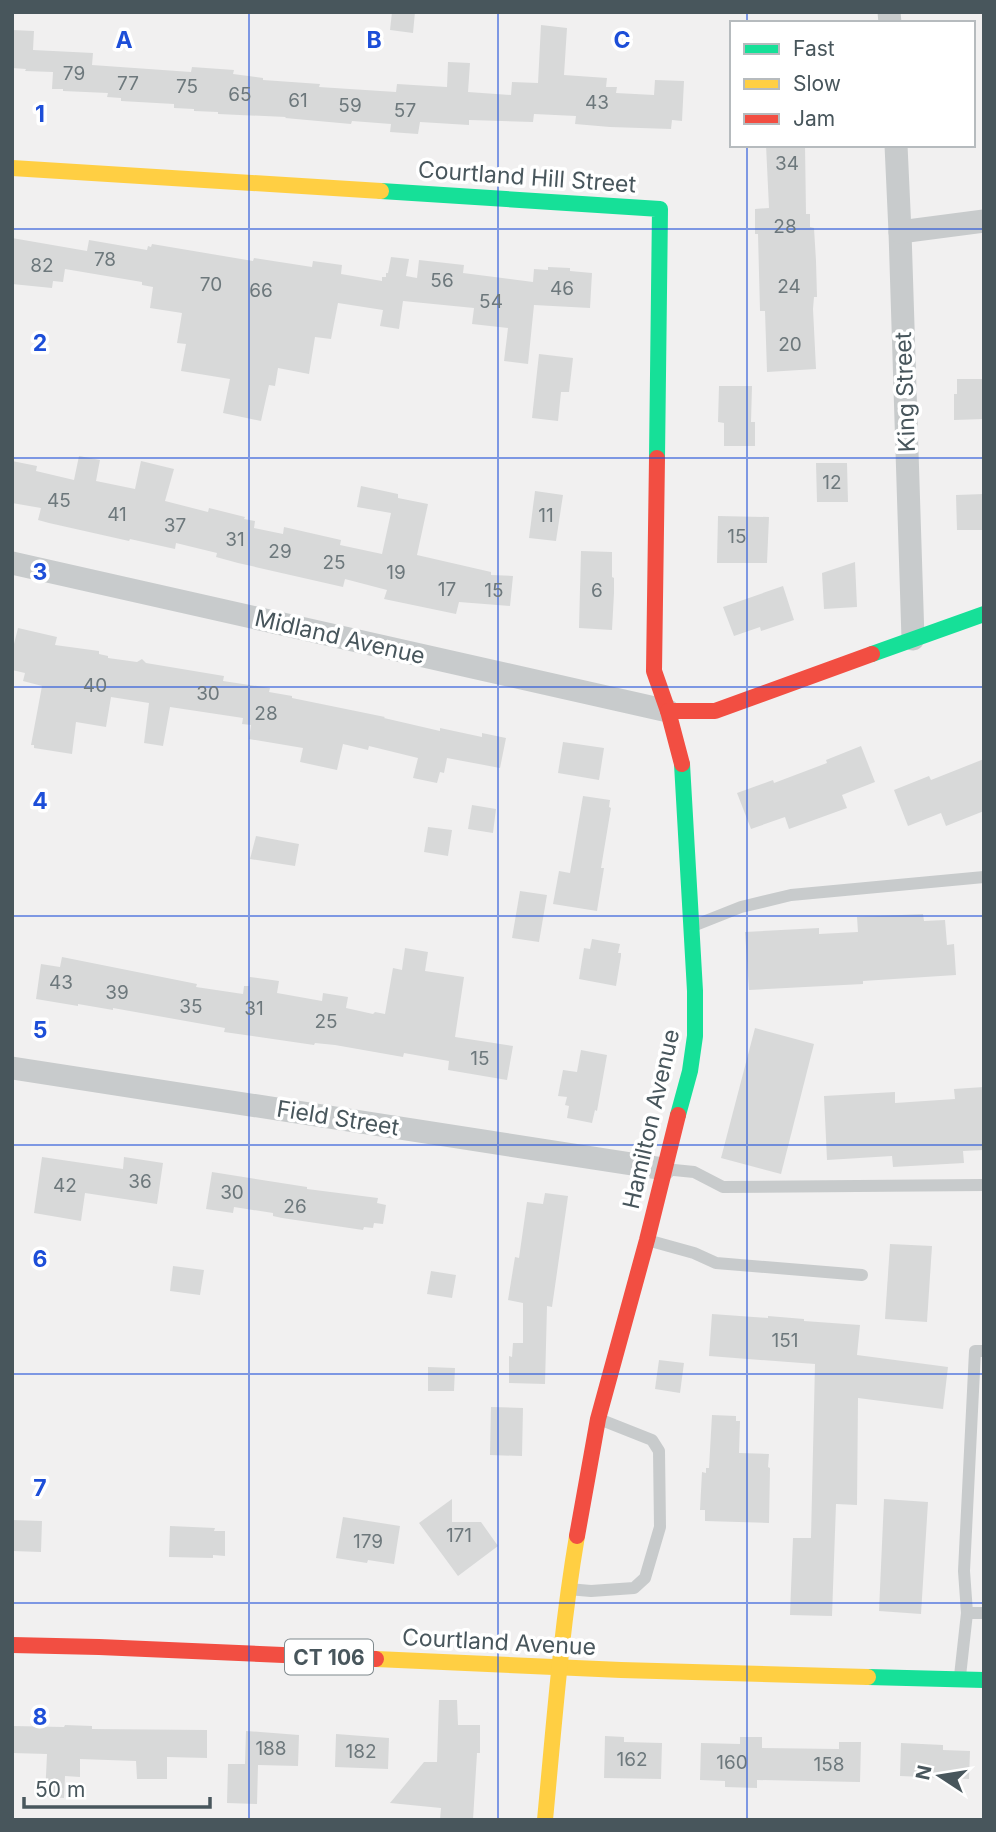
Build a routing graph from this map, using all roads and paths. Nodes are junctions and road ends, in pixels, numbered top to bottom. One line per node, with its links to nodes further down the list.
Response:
1 (896, 147): 4 (street, King Street)
2 (12, 168): 8 (street, Courtland Hill Street)
3 (984, 221): 4 (street)
4 (900, 232): 7 (street, King Street)
5 (12, 563): 8 (street, Midland Avenue)
6 (984, 614): 7 (street)
7 (913, 639): 8 (street)
8 (668, 711): 10 (street, Hamilton Avenue)
9 (984, 877): 10 (lane)
10 (691, 927): 12 (street, Hamilton Avenue)
11 (12, 1068): 12 (street, Field Street)
12 (664, 1169): 13 (lane); 14 (street, Hamilton Avenue)
13 (984, 1185)
14 (647, 1240): 15 (lane); 17 (street, Hamilton Avenue)
15 (862, 1275)
16 (984, 1351): 19 (lane)
17 (598, 1419): 18 (street, Hamilton Avenue); 18 (lane)
18 (568, 1589): 22 (street, Hamilton Avenue)
19 (967, 1613): 20 (lane); 23 (lane)
20 (984, 1613)
21 (12, 1645): 22 (street, Courtland Avenue / CT 106)
22 (559, 1667): 23 (street, Courtland Avenue / CT 106); 25 (street, Hamilton Avenue)
23 (960, 1680): 24 (street, Courtland Avenue / CT 106)
24 (984, 1680)
25 (545, 1820)

